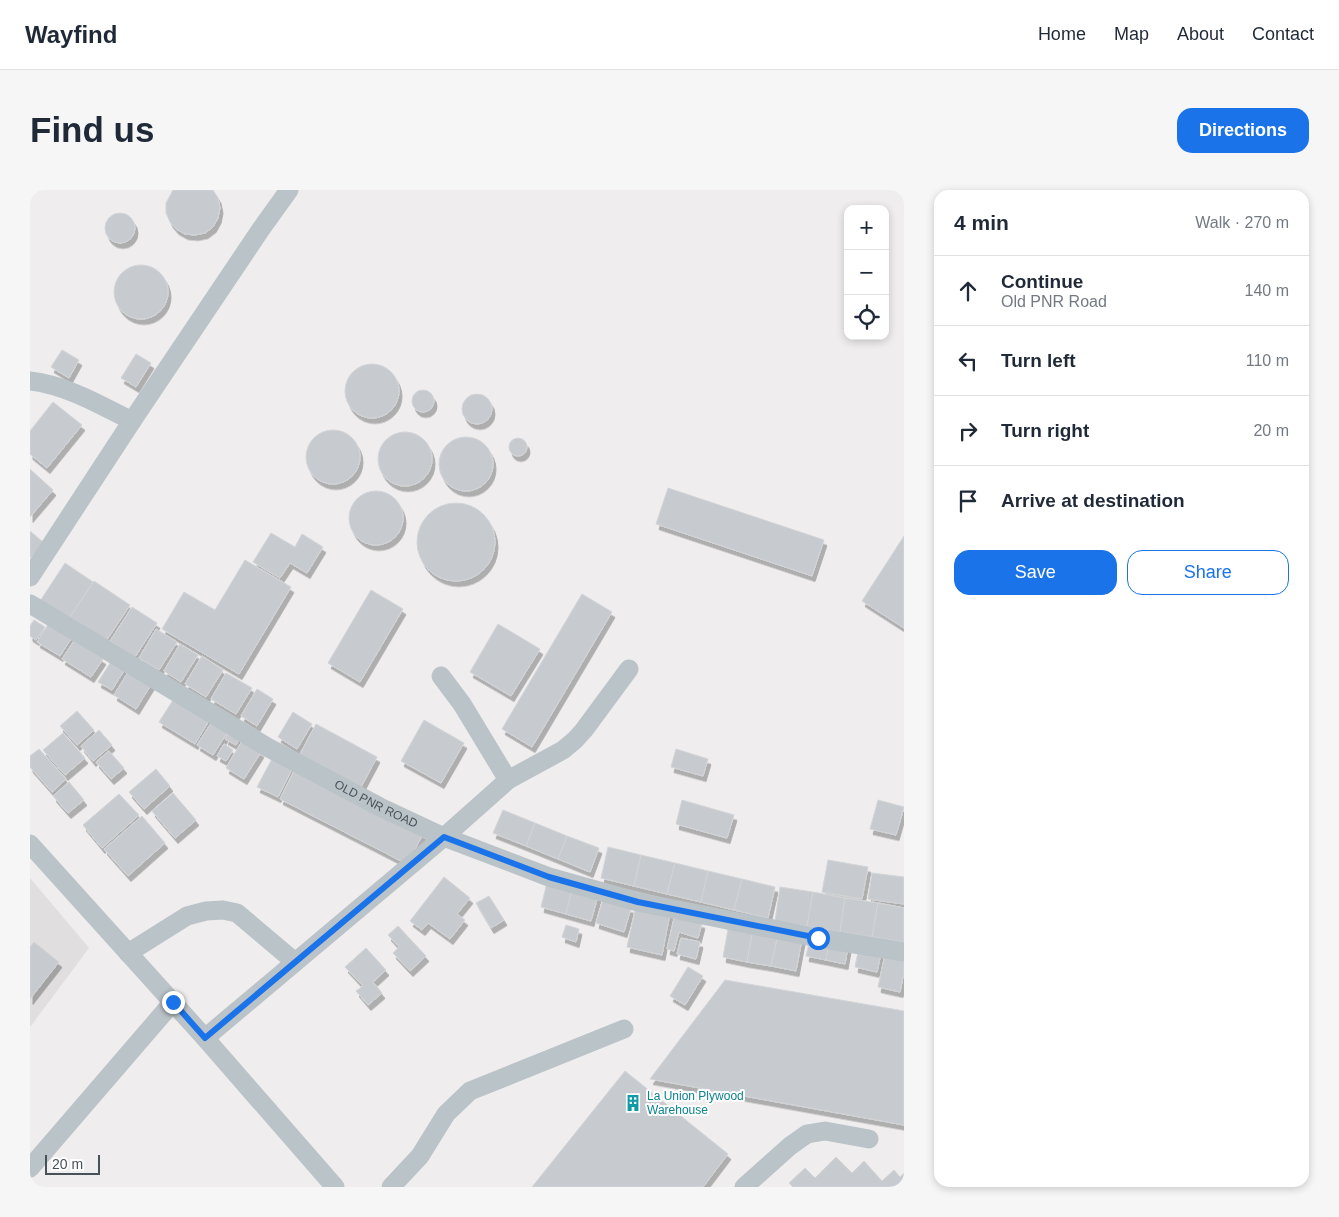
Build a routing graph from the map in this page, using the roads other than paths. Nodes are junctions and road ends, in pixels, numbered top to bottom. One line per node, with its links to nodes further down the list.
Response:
1 (289, 190): 3 (street)
2 (30, 381): 3 (street)
3 (132, 421): 4 (street)
4 (30, 577)
5 (30, 604): 9 (street, OLD PNR ROAD)
6 (629, 669): 8 (street)
7 (441, 676): 8 (street)
8 (508, 780): 9 (street)
9 (444, 837): 11 (street, OLD PNR ROAD); 13 (street)
10 (30, 844): 12 (street)
11 (904, 952)
12 (128, 953): 13 (street); 14 (street)
13 (295, 962): 16 (street)
14 (173, 1002): 16 (street); 18 (street)
15 (624, 1029): 20 (street)
16 (205, 1038): 19 (street)
17 (869, 1139): 21 (street)
18 (30, 1168)
19 (336, 1187)
20 (391, 1187)
21 (744, 1187)

